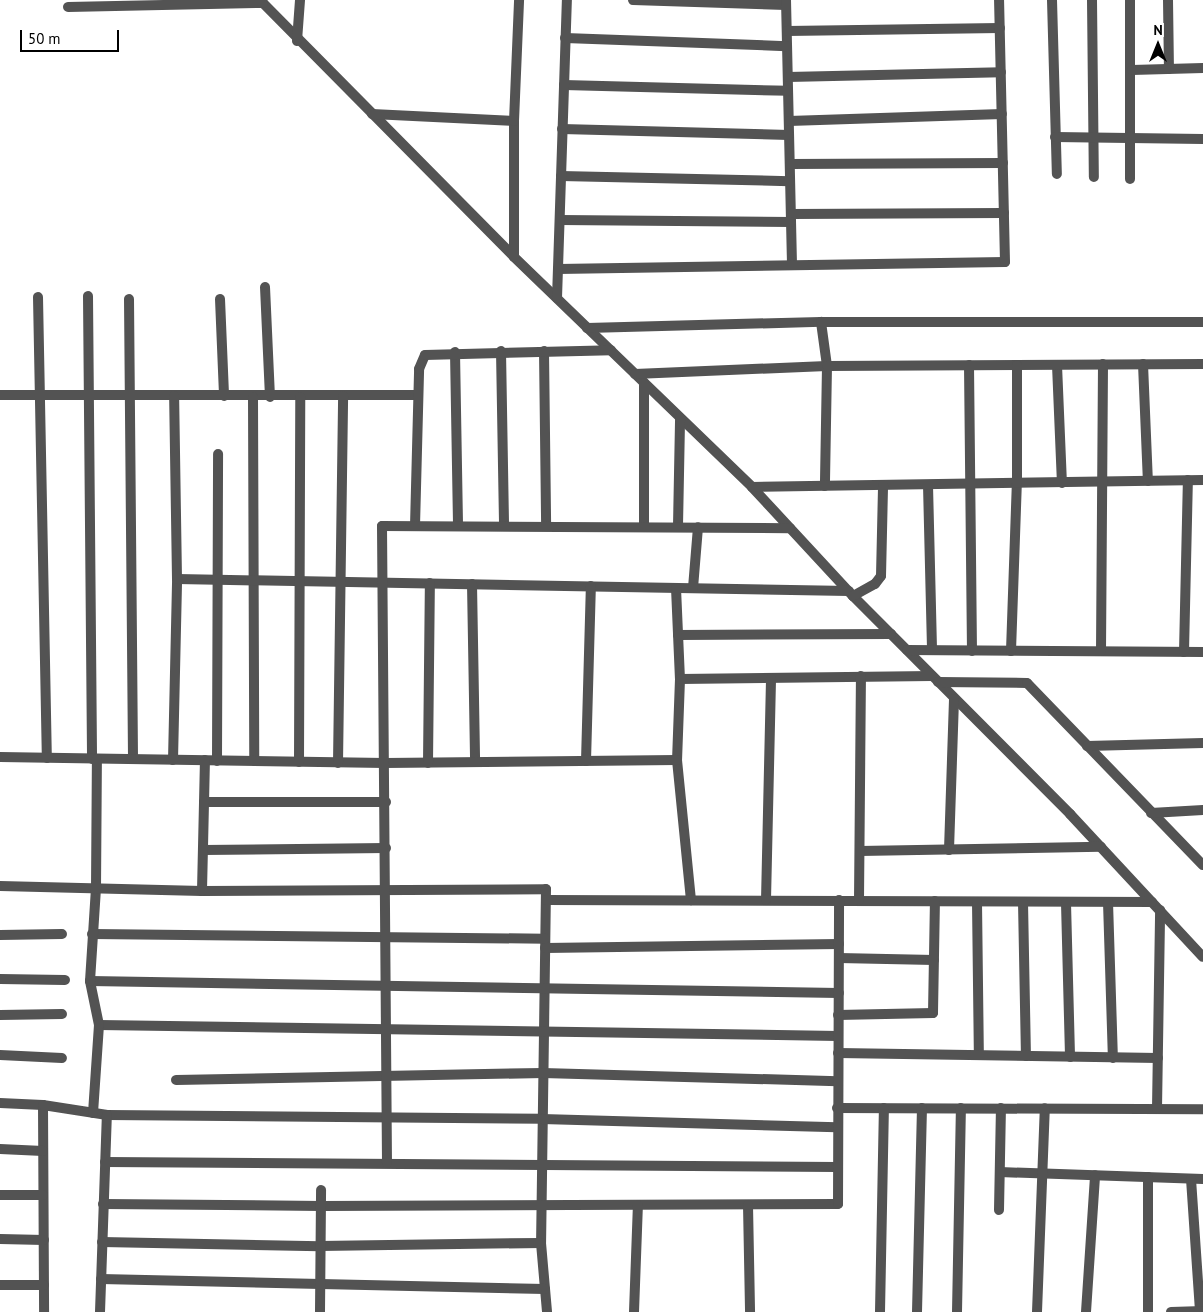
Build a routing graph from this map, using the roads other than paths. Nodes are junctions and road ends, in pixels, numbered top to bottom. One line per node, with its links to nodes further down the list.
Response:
1 (300, 0): 16 (street)
2 (519, 0): 27 (street)
3 (567, 0): 15 (street)
4 (633, 0): 11 (street)
5 (999, 0): 13 (street)
6 (1052, 0): 31 (street)
7 (1092, 0): 32 (street)
8 (1130, 0): 20 (street)
9 (1168, 0): 19 (street)
10 (261, 1): 12 (street); 16 (street)
11 (786, 2): 14 (street)
12 (68, 7)
13 (1000, 28): 14 (street); 21 (street)
14 (787, 31): 17 (street)
15 (565, 38): 17 (street); 23 (street)
16 (297, 41): 25 (street)
17 (787, 46): 22 (street)
18 (1203, 68): 19 (street)
19 (1169, 69): 20 (street)
20 (1132, 70): 33 (street)
21 (1001, 72): 22 (street); 26 (street)
22 (788, 77): 24 (street)
23 (564, 85): 24 (street); 29 (street)
24 (788, 91): 28 (street)
25 (372, 114): 27 (street); 45 (street)
26 (1002, 114): 28 (street); 35 (street)
27 (514, 121): 45 (street)
28 (789, 121): 30 (street)
29 (562, 129): 30 (street); 38 (street)
30 (789, 135): 36 (street)
31 (1055, 138): 32 (street); 37 (street)
32 (1094, 138): 33 (street); 39 (street)
33 (1131, 138): 34 (street); 40 (street)
34 (1203, 139)
35 (1003, 163): 36 (street); 42 (street)
36 (790, 164): 41 (street)
37 (1057, 174)
38 (561, 176): 41 (street); 44 (street)
39 (1094, 177)
40 (1130, 179)
41 (790, 181): 43 (street)
42 (1004, 213): 43 (street); 46 (street)
43 (791, 218): 44 (street); 46 (street)
44 (560, 220): 47 (street)
45 (514, 256): 51 (street)
46 (792, 265): 47 (street)
47 (558, 269): 51 (street)
48 (265, 287): 78 (street)
49 (88, 296): 73 (street)
50 (38, 297): 71 (street)
51 (557, 298): 56 (street)
52 (129, 299): 74 (street)
53 (220, 299): 76 (street)
54 (821, 322): 55 (street); 56 (street); 67 (street)
55 (1203, 322)
56 (588, 328): 57 (street)
57 (610, 350): 59 (street); 68 (street)
58 (501, 351): 59 (street); 60 (street); 96 (street)
59 (544, 351): 97 (street)
60 (455, 352): 72 (street); 95 (street)
61 (1057, 364): 62 (street); 66 (street); 87 (street)
62 (1103, 364): 63 (street); 88 (street)
63 (1142, 364): 64 (street); 85 (street)
64 (1203, 364)
65 (969, 365): 66 (street); 67 (street); 89 (street)
66 (1017, 365): 86 (street)
67 (827, 366): 68 (street); 92 (street)
68 (635, 374): 69 (street)
69 (644, 383): 81 (street); 98 (street)
70 (0, 395): 71 (street)
71 (40, 395): 73 (street); 131 (street)
72 (418, 395): 79 (street); 94 (street)
73 (89, 396): 74 (street); 132 (street)
74 (132, 396): 75 (street); 133 (street)
75 (174, 396): 76 (street); 102 (street)
76 (224, 396): 77 (street)
77 (253, 396): 78 (street); 104 (street)
78 (270, 396): 80 (street)
79 (343, 396): 80 (street); 106 (street)
80 (300, 397): 105 (street)
81 (680, 418): 93 (street); 99 (street)
82 (218, 454): 103 (street)
83 (1188, 480): 84 (street); 85 (street); 121 (street)
84 (1203, 480)
85 (1148, 481): 88 (street)
86 (1017, 483): 87 (street); 89 (street); 119 (street)
87 (1062, 483): 88 (street)
88 (1101, 483): 120 (street)
89 (972, 484): 91 (street); 118 (street)
90 (883, 485): 91 (street); 92 (street); 113 (street)
91 (928, 485): 117 (street)
92 (825, 486): 93 (street)
93 (752, 487): 101 (street)
94 (415, 526): 95 (street); 107 (street)
95 (458, 526): 96 (street)
96 (504, 526): 97 (street)
97 (546, 526): 98 (street)
98 (644, 526): 99 (street)
99 (678, 526): 100 (street)
100 (698, 527): 101 (street); 112 (street)
101 (790, 528): 113 (street)
102 (177, 579): 103 (street); 134 (street)
103 (216, 580): 104 (street); 137 (street)
104 (256, 580): 105 (street); 138 (street)
105 (298, 581): 106 (street); 140 (street)
106 (340, 582): 107 (street); 142 (street)
107 (384, 582): 108 (street); 143 (street)
108 (430, 583): 109 (street); 144 (street)
109 (472, 584): 110 (street); 141 (street)
110 (590, 586): 111 (street); 139 (street)
111 (676, 588): 112 (street); 115 (street)
112 (693, 588): 113 (street)
113 (851, 594): 114 (street)
114 (891, 634): 115 (street); 116 (street)
115 (678, 635): 125 (street)
116 (907, 650): 117 (street); 126 (street)
117 (932, 650): 118 (street)
118 (972, 650): 119 (street)
119 (1011, 651): 120 (street)
120 (1101, 651): 121 (street)
121 (1184, 652): 122 (street)
122 (1203, 652)
123 (861, 676): 124 (street); 126 (street); 153 (street)
124 (771, 678): 125 (street); 161 (street)
125 (680, 679): 136 (street)
126 (935, 679): 127 (street); 129 (street)
127 (954, 699): 149 (street); 152 (street)
128 (1203, 743): 129 (street)
129 (1086, 746): 148 (street)
130 (0, 757): 131 (street)
131 (47, 758): 132 (street)
132 (95, 759): 133 (street); 157 (street)
133 (133, 759): 134 (street)
134 (173, 760): 135 (street)
135 (205, 760): 137 (street); 145 (street)
136 (677, 760): 139 (street); 160 (street)
137 (217, 761): 138 (street)
138 (254, 761): 140 (street)
139 (586, 761): 141 (street)
140 (299, 762): 142 (street)
141 (475, 762): 144 (street)
142 (338, 763): 143 (street)
143 (385, 763): 144 (street); 146 (street)
144 (428, 763)
145 (204, 802): 146 (street); 151 (street)
146 (386, 802): 150 (street)
147 (1203, 810): 148 (street)
148 (1151, 813): 154 (street)
149 (1101, 847): 152 (street); 168 (street)
150 (386, 848): 151 (street); 156 (street)
151 (203, 850): 158 (street)
152 (949, 850): 153 (street)
153 (860, 852): 163 (street)
154 (1203, 865)
155 (0, 886): 157 (street)
156 (387, 888): 158 (street); 159 (street); 174 (street)
157 (96, 889): 158 (street); 172 (street)
158 (202, 891)
159 (546, 900): 160 (street); 175 (street)
160 (690, 900): 161 (street)
161 (766, 900): 162 (street)
162 (839, 900): 163 (street); 176 (street)
163 (859, 900): 164 (street)
164 (935, 901): 165 (street); 179 (street)
165 (977, 902): 166 (street); 195 (street)
166 (1022, 902): 169 (street); 196 (street)
167 (1108, 902): 168 (street); 169 (street); 199 (street)
168 (1152, 902): 170 (street)
169 (1066, 903): 197 (street)
170 (1160, 910): 177 (street); 200 (street)
171 (62, 934): 173 (street)
172 (92, 934): 174 (street); 182 (street)
173 (0, 935)
174 (385, 936): 175 (street); 183 (street)
175 (545, 944): 176 (street); 184 (street)
176 (839, 944): 178 (street)
177 (1203, 957)
178 (839, 958): 179 (street); 185 (street)
179 (934, 960): 188 (street)
180 (0, 979): 181 (street)
181 (66, 980)
182 (90, 980): 183 (street); 189 (street)
183 (386, 986): 184 (street); 190 (street)
184 (545, 986): 185 (street); 191 (street)
185 (839, 993): 188 (street)
186 (62, 1014): 187 (street)
187 (0, 1015)
188 (838, 1015): 192 (street)
189 (99, 1025): 190 (street); 215 (street)
190 (386, 1032): 191 (street); 202 (street)
191 (544, 1032): 192 (street); 201 (street)
192 (838, 1036): 193 (street)
193 (838, 1053): 195 (street); 204 (street)
194 (0, 1055): 198 (street)
195 (979, 1055): 196 (street)
196 (1026, 1056): 197 (street)
197 (1070, 1057): 199 (street)
198 (62, 1058)
199 (1113, 1058): 200 (street)
200 (1158, 1058): 213 (street)
201 (543, 1073): 202 (street); 204 (street); 218 (street)
202 (387, 1075): 203 (street); 217 (street)
203 (176, 1080)
204 (838, 1081): 207 (street)
205 (0, 1103): 206 (street)
206 (43, 1105): 215 (street); 221 (street)
207 (837, 1108): 208 (street); 219 (street)
208 (884, 1108): 209 (street); 258 (street)
209 (922, 1108): 210 (street); 259 (street)
210 (961, 1108): 211 (street); 260 (street)
211 (1001, 1108): 212 (street); 226 (street)
212 (1045, 1108): 213 (street); 227 (street)
213 (1157, 1108): 214 (street)
214 (1203, 1109)
215 (93, 1113): 216 (street)
216 (107, 1116): 217 (street); 222 (street)
217 (388, 1118): 218 (street); 223 (street)
218 (542, 1119): 219 (street); 224 (street)
219 (836, 1128): 225 (street)
220 (0, 1149): 221 (street)
221 (43, 1150): 234 (street)
222 (105, 1162): 223 (street); 235 (street)
223 (387, 1163): 224 (street)
224 (542, 1163): 225 (street); 239 (street)
225 (837, 1167): 236 (street)
226 (1000, 1172): 227 (street); 240 (street)
227 (1044, 1174): 228 (street); 261 (street)
228 (1095, 1175): 229 (street); 262 (street)
229 (1148, 1177): 230 (street); 263 (street)
230 (1191, 1179): 231 (street); 251 (street)
231 (1203, 1179)
232 (320, 1190): 238 (street)
233 (0, 1195): 234 (street)
234 (43, 1195): 242 (street)
235 (103, 1204): 238 (street); 243 (street)
236 (748, 1204): 237 (street); 257 (street)
237 (638, 1205): 239 (street); 256 (street)
238 (320, 1206): 239 (street); 245 (street)
239 (541, 1206): 244 (street)
240 (999, 1210)
241 (0, 1239): 242 (street)
242 (44, 1240): 249 (street)
243 (102, 1242): 245 (street); 246 (street)
244 (541, 1244): 245 (street); 250 (street)
245 (320, 1246): 247 (street)
246 (101, 1279): 247 (street); 253 (street)
247 (320, 1284): 250 (street); 254 (street)
248 (0, 1285): 249 (street)
249 (44, 1286): 252 (street)
250 (545, 1288): 255 (street)
251 (1202, 1310): 264 (street)
252 (44, 1312)
253 (100, 1312)
254 (320, 1312)
255 (547, 1312)
256 (634, 1312)
257 (750, 1312)
258 (880, 1312)
259 (917, 1312)
260 (957, 1312)
261 (1036, 1312)
262 (1086, 1312)
263 (1148, 1312)
264 (1171, 1312)

